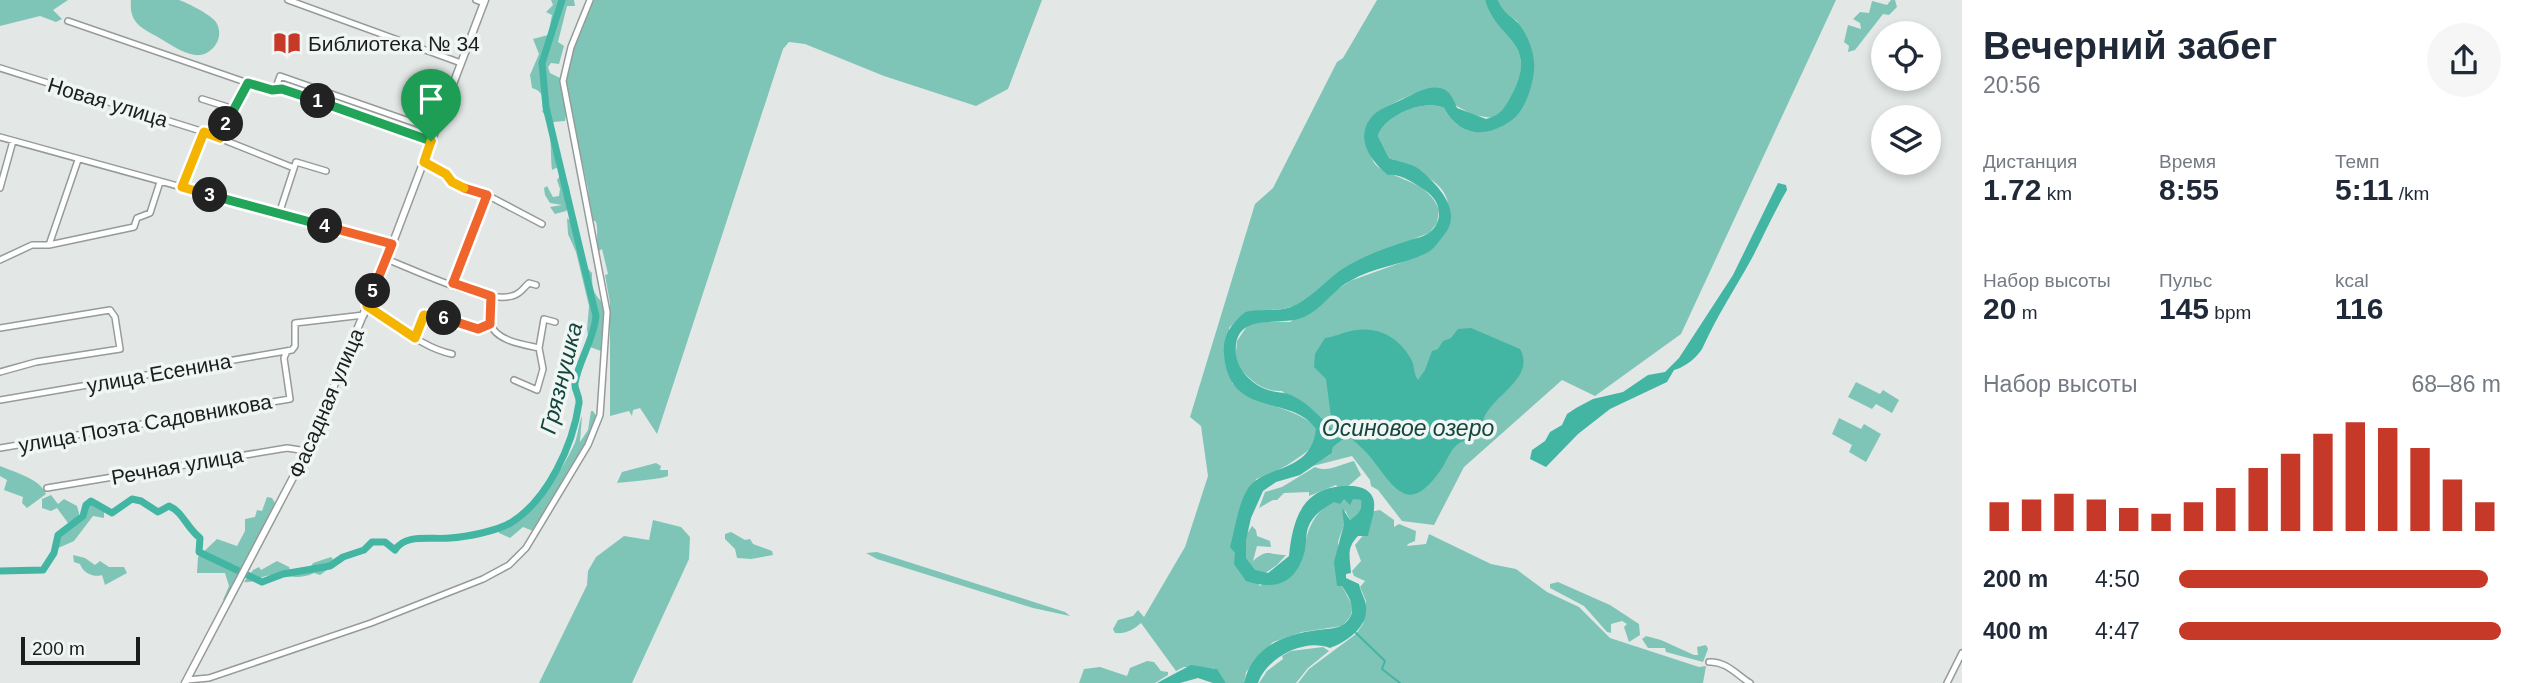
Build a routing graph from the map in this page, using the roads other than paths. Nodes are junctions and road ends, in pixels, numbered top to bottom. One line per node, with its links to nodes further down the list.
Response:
1 (288, 0): 6 (street)
2 (476, 0): 4 (street)
3 (590, 0): 52 (street)
4 (485, 1): 6 (main road, Фасадная улица)
5 (68, 22): 8 (street)
6 (461, 63): 12 (main road, Фасадная улица)
7 (0, 68): 13 (street, Новая улица)
8 (248, 83): 9 (street); 11 (street)
9 (275, 90): 12 (street); 17 (street)
10 (202, 99): 11 (street)
11 (234, 109): 15 (street)
12 (435, 130): 17 (main road, Фасадная улица)
13 (204, 132): 15 (street, Новая улица); 23 (street)
14 (0, 137): 16 (street)
15 (220, 138): 20 (street, Новая улица)
16 (13, 141): 18 (street); 24 (street)
17 (431, 141): 19 (main road, Фасадная улица)
18 (78, 160): 22 (street); 29 (street)
19 (424, 162): 25 (street); 28 (main road, Фасадная улица)
20 (294, 168): 21 (street, Новая улица); 26 (street)
21 (326, 171)
22 (160, 182): 23 (street); 29 (street)
23 (182, 187): 26 (street)
24 (0, 188)
25 (487, 195): 27 (street); 32 (street)
26 (278, 214): 28 (street)
27 (542, 224)
28 (392, 244): 30 (main road, Фасадная улица)
29 (49, 245): 31 (street)
30 (386, 259): 32 (street); 35 (main road, Фасадная улица)
31 (0, 260)
32 (452, 285): 34 (street)
33 (536, 285): 34 (street)
34 (491, 296): 38 (street)
35 (367, 306): 36 (main road, Фасадная улица); 40 (street)
36 (364, 315): 42 (street); 48 (main road, Фасадная улица)
37 (555, 322): 41 (street)
38 (490, 324): 40 (street); 41 (street)
39 (0, 328): 44 (street)
40 (415, 338): 43 (street)
41 (539, 348): 45 (street)
42 (287, 351): 46 (street, улица Есенина); 47 (street, улица Поэта Садовникова)
43 (452, 354)
44 (0, 372)
45 (514, 380)
46 (0, 400)
47 (0, 448)
48 (307, 451): 49 (street, Речная улица); 52 (main road, Фасадная улица)
49 (47, 488)
50 (1962, 653): 54 (street)
51 (1709, 662): 53 (street)
52 (186, 682)
53 (1750, 683)
54 (1947, 683)

